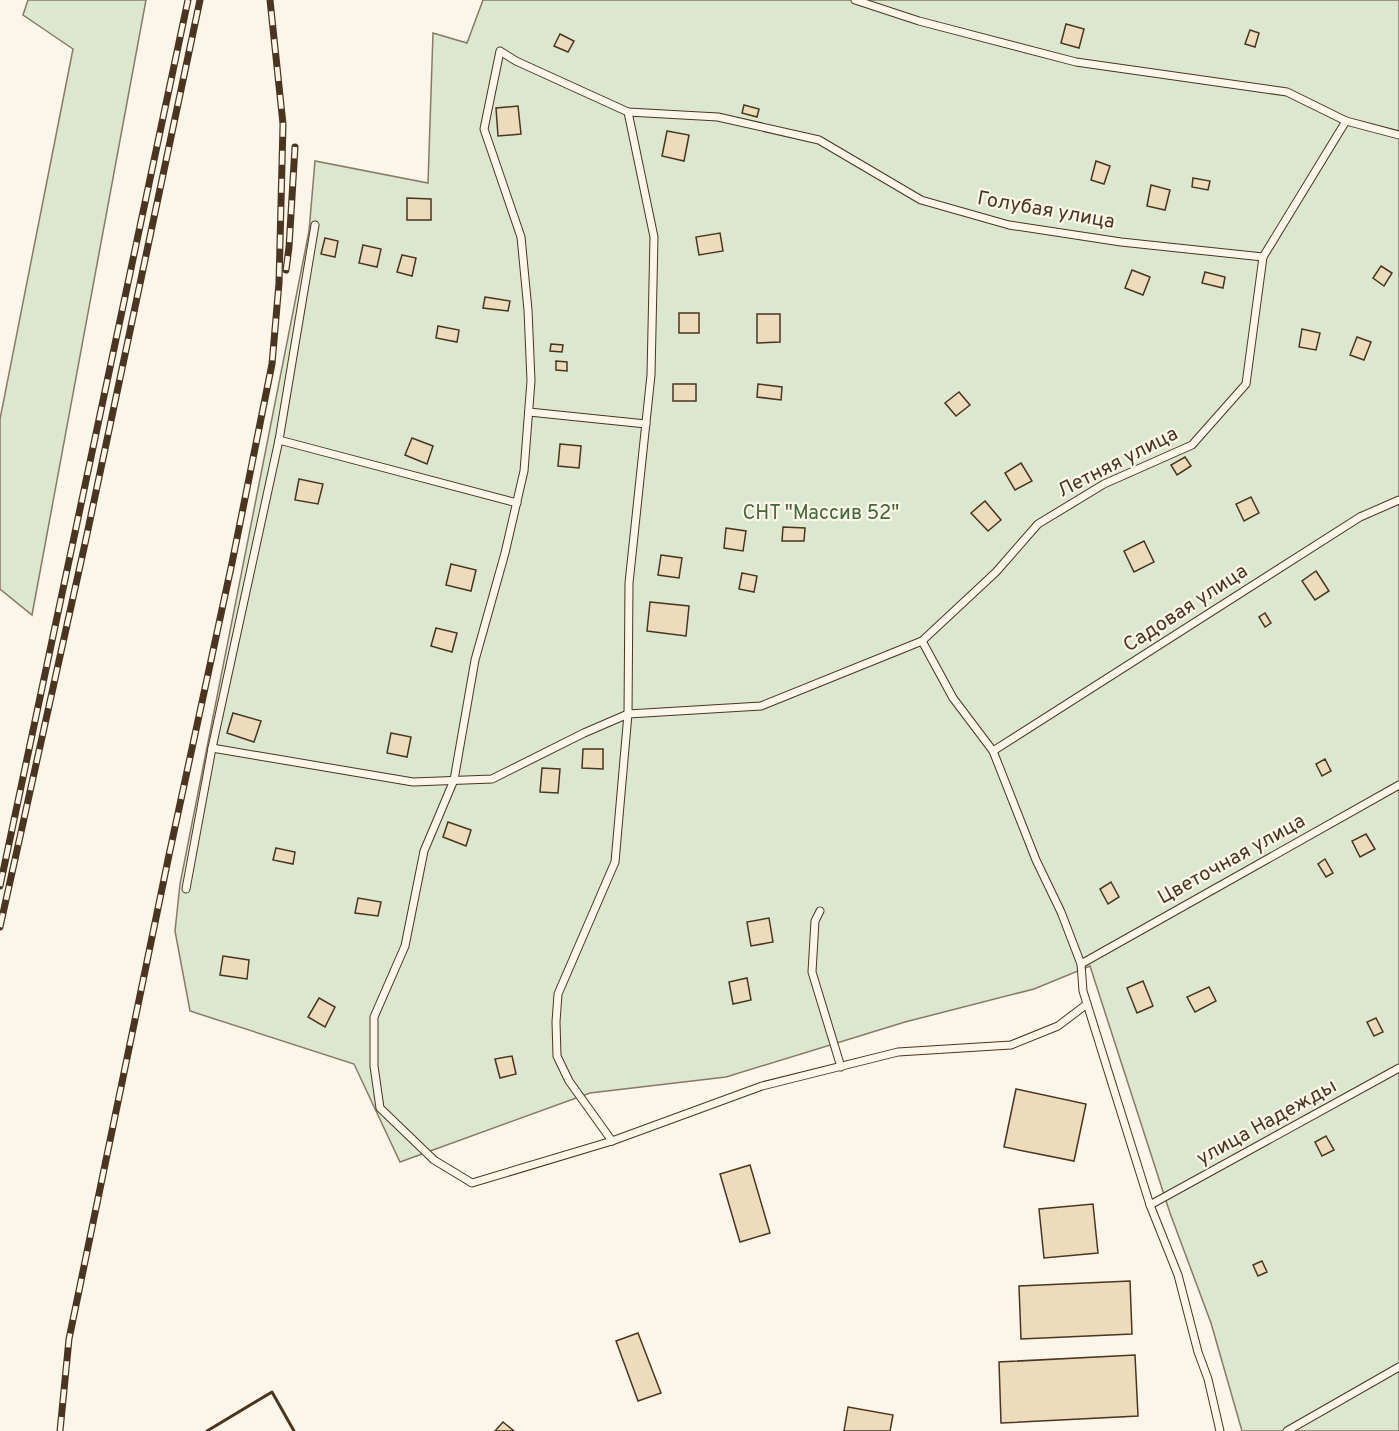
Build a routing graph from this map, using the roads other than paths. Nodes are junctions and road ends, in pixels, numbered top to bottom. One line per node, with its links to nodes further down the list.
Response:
1 (855, 0): 3 (lane)
2 (628, 112): 6 (lane, Голубая улица); 7 (lane); 8 (lane)
3 (1346, 121): 4 (lane); 6 (lane, Летняя улица)
4 (1399, 135)
5 (315, 225): 9 (lane)
6 (1263, 257): 12 (lane, Летняя улица)
7 (529, 412): 8 (lane); 11 (lane)
8 (646, 424): 13 (lane)
9 (279, 440): 11 (lane); 14 (lane)
10 (1399, 500): 15 (lane, Садовая улица)
11 (517, 503): 16 (lane)
12 (922, 641): 13 (lane); 15 (lane)
13 (628, 714): 16 (lane); 24 (lane)
14 (212, 748): 16 (lane); 18 (lane)
15 (993, 751): 20 (lane)
16 (454, 780): 24 (lane)
17 (1399, 785): 20 (lane, Цветочная улица)
18 (186, 889)
19 (820, 911): 22 (lane)
20 (1081, 964): 21 (lane)
21 (1087, 1004): 22 (lane); 25 (lane)
22 (841, 1067): 24 (lane)
23 (1399, 1068): 25 (lane, улица Надежды)
24 (612, 1141)
25 (1150, 1205): 27 (lane)
26 (1399, 1367): 28 (lane)
27 (1220, 1431)
28 (1287, 1431)

